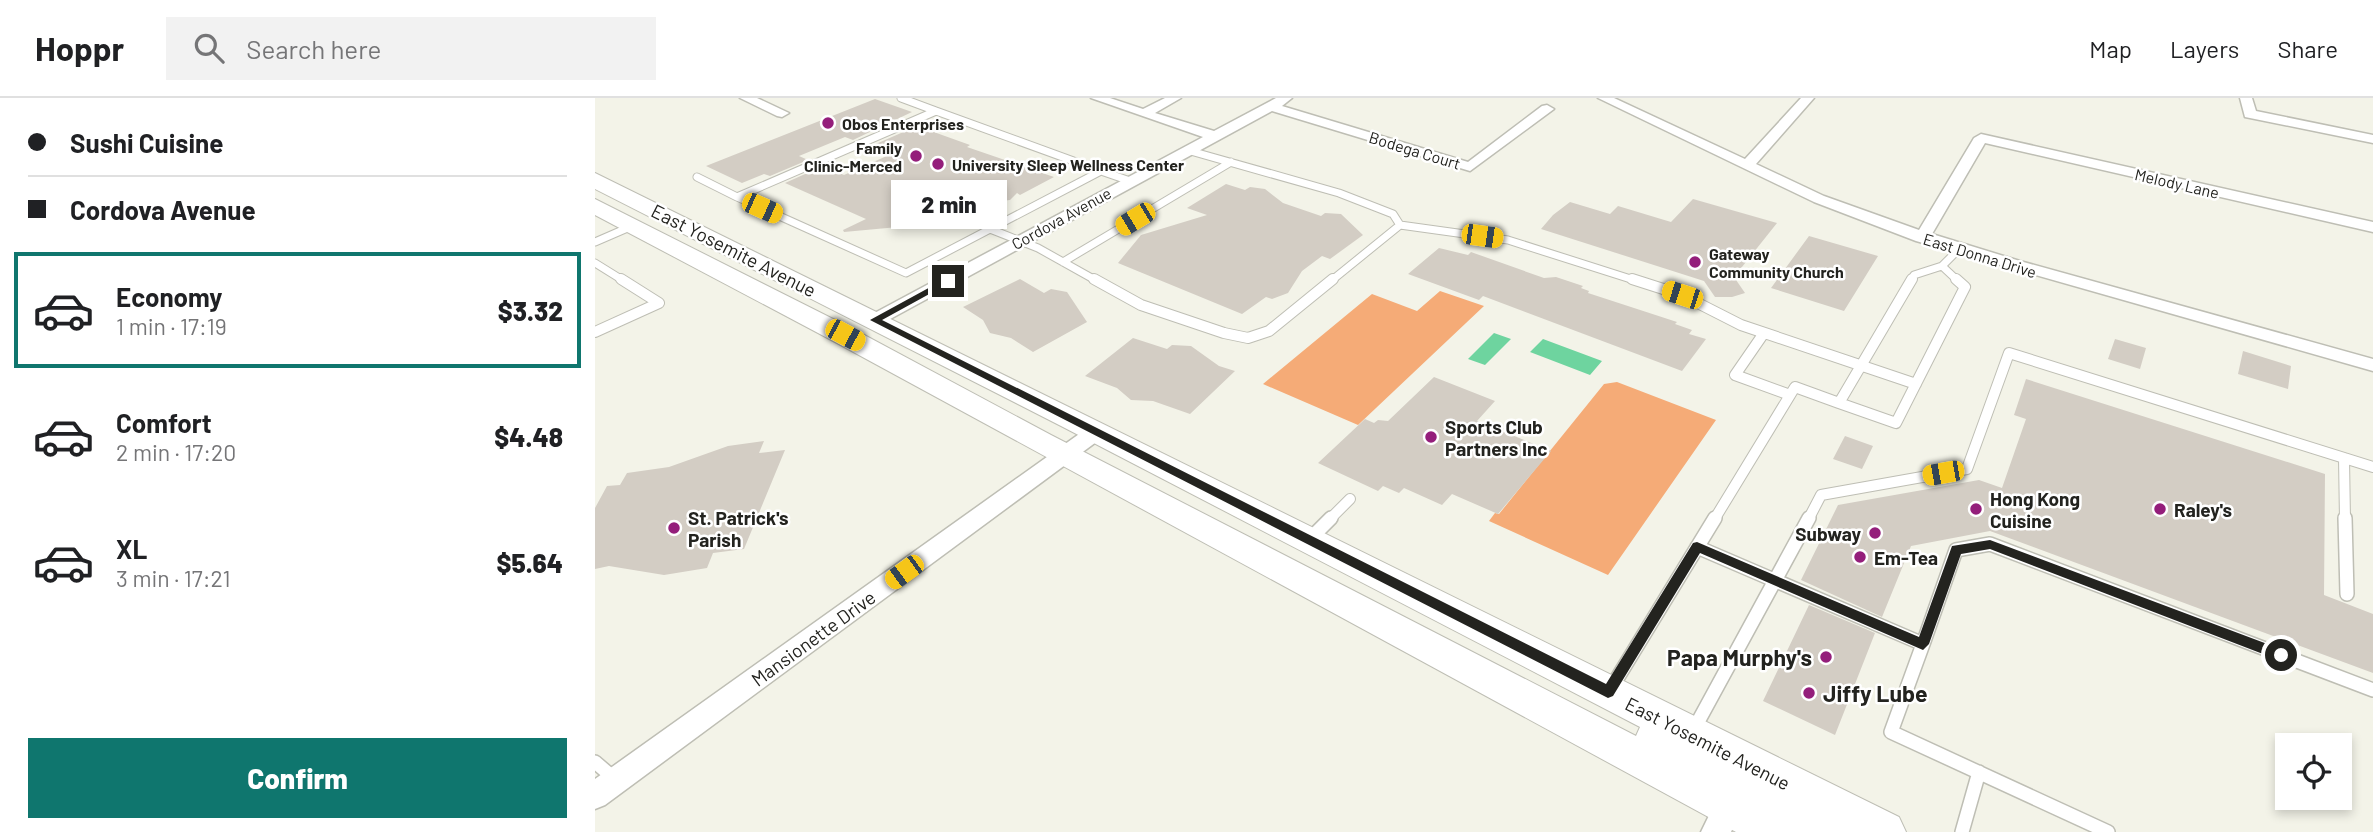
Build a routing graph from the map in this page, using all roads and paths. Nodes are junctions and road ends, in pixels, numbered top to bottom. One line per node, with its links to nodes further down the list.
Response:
1 (746, 98): 12 (street)
2 (901, 98): 11 (lane)
3 (1097, 98): 13 (street)
4 (1175, 98): 13 (street)
5 (1286, 98): 9 (street, Cordova Avenue)
6 (1808, 98): 18 (street)
7 (2246, 98): 15 (street)
8 (1609, 99): 18 (street, East Donna Drive)
9 (1269, 106): 10 (street, Bodega Court); 14 (street, Cordova Avenue)
10 (1547, 109)
11 (936, 111): 19 (lane); 23 (lane)
12 (782, 113)
13 (1144, 113): 14 (street)
14 (1214, 136): 16 (street, Cordova Avenue)
15 (2373, 139)
16 (1187, 150): 17 (lane); 22 (street, Cordova Avenue)
17 (1231, 162): 26 (lane); 34 (lane)
18 (1747, 165): 30 (street, East Donna Drive)
19 (1102, 170): 22 (lane); 28 (lane)
20 (697, 177): 23 (lane)
21 (595, 180): 38 (main road, East Yosemite Avenue)
22 (1130, 181): 31 (street, Cordova Avenue)
23 (737, 197): 28 (lane)
24 (595, 206): 25 (main road, East Yosemite Avenue)
25 (629, 225): 29 (lane); 32 (lane); 37 (main road, East Yosemite Avenue)
26 (1400, 225): 34 (lane); 40 (lane)
27 (2373, 228): 30 (street, Melody Lane)
28 (990, 229): 31 (lane)
29 (595, 235)
30 (1922, 238): 33 (street, East Donna Drive)
31 (1020, 241): 34 (lane); 38 (street, Cordova Avenue)
32 (595, 242)
33 (1959, 249): 36 (lane); 42 (street, East Donna Drive)
34 (1063, 262)
35 (595, 263): 39 (lane)
36 (1942, 266): 41 (lane); 43 (lane)
37 (750, 287): 38 (main road); 47 (main road, East Yosemite Avenue)
38 (875, 320): 46 (main road, East Yosemite Avenue)
39 (595, 332)
40 (1764, 333): 41 (lane); 44 (lane)
41 (1861, 365): 43 (lane); 45 (lane)
42 (2373, 365)
43 (1916, 384): 45 (lane)
44 (1790, 395): 45 (lane); 52 (lane)
45 (1839, 403)
46 (1097, 432): 47 (street, Mansionette Drive); 51 (main road, East Yosemite Avenue)
47 (1065, 455): 58 (main road, East Yosemite Avenue); 62 (street, Mansionette Drive)
48 (2344, 458): 49 (lane); 53 (lane); 54 (lane)
49 (2373, 467)
50 (1350, 499): 51 (lane)
51 (1308, 540): 57 (main road, East Yosemite Avenue)
52 (1697, 547): 53 (lane); 57 (lane)
53 (1774, 580): 55 (lane); 59 (lane)
54 (2347, 594)
55 (1923, 644): 56 (lane); 61 (lane)
56 (2373, 690)
57 (1608, 692): 59 (main road, East Yosemite Avenue)
58 (1572, 722): 64 (main road, East Yosemite Avenue); 66 (main road)
59 (1691, 734): 67 (main road, East Yosemite Avenue)
60 (595, 761): 62 (lane)
61 (1979, 772): 68 (lane); 69 (lane)
62 (616, 780): 63 (street, Mansionette Drive)
63 (595, 796)
64 (1723, 819): 65 (main road, East Yosemite Avenue)
65 (1779, 832)
66 (1832, 832)
67 (1884, 832)
68 (1962, 832)
69 (2108, 832)

